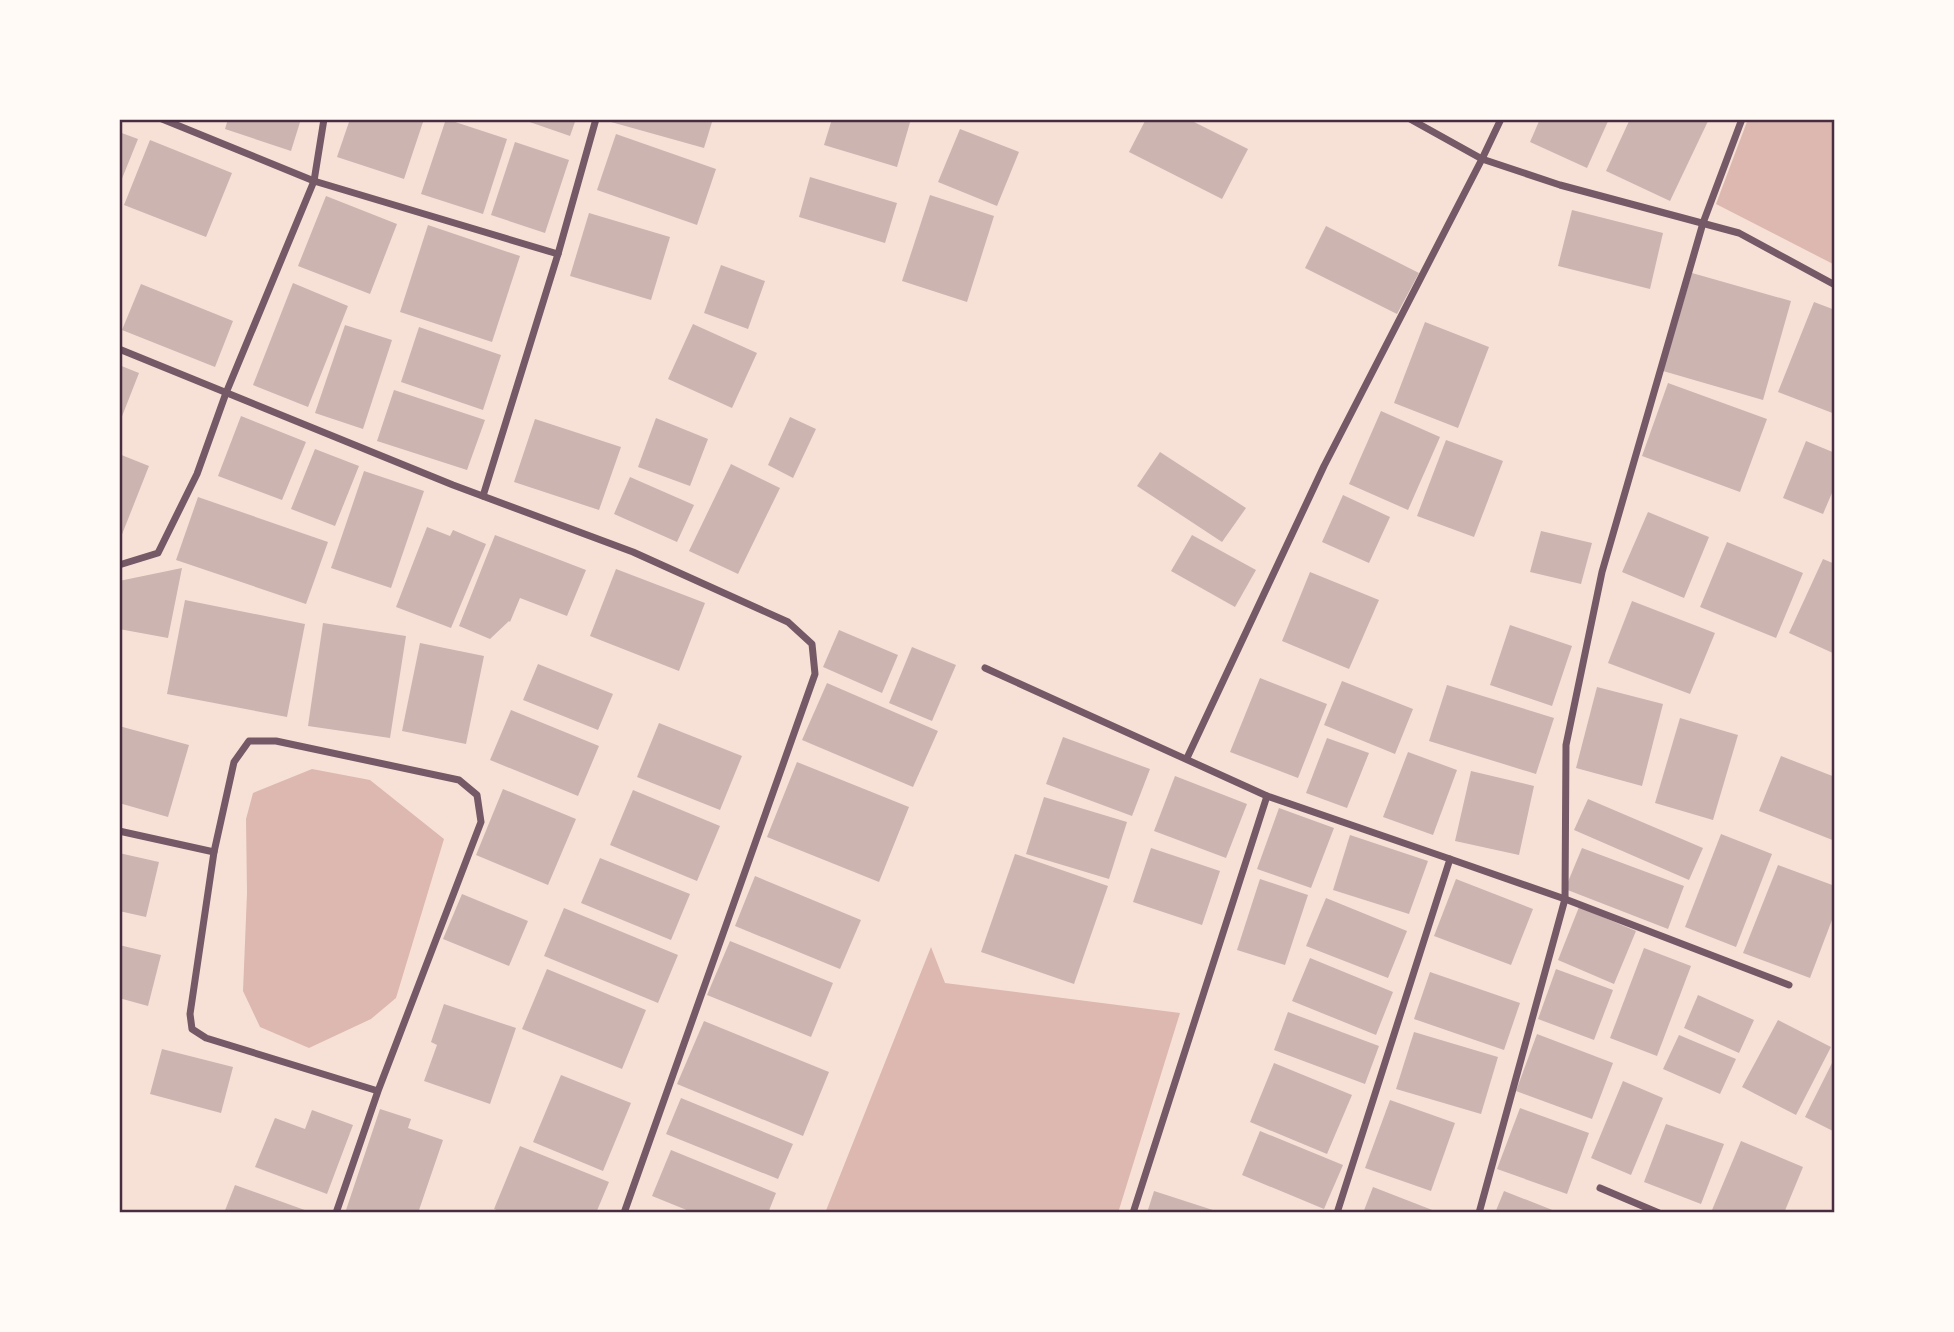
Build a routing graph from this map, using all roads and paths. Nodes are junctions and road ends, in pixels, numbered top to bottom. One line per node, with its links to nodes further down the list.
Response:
1 (162, 119): 8 (street)
2 (324, 119): 8 (street)
3 (596, 119): 10 (street)
4 (1410, 119): 7 (street)
5 (1501, 119): 7 (street)
6 (1742, 119): 9 (street)
7 (1482, 159): 9 (street); 17 (street)
8 (314, 181): 10 (street); 13 (street)
9 (1703, 223): 11 (street); 22 (street)
10 (558, 254): 14 (street)
11 (1835, 285)
12 (119, 349): 13 (street)
13 (226, 393): 14 (street); 15 (street)
14 (482, 496): 27 (street)
15 (119, 565)
16 (985, 668): 17 (street)
17 (1186, 758): 18 (street)
18 (1267, 796): 21 (street); 28 (street)
19 (119, 831): 20 (street)
20 (214, 852): 24 (street); 24 (street)
21 (1450, 859): 22 (street); 29 (street)
22 (1565, 899): 23 (street); 30 (street)
23 (1789, 985)
24 (378, 1091): 26 (street)
25 (1600, 1188): 31 (street)
26 (336, 1213)
27 (624, 1213)
28 (1133, 1213)
29 (1337, 1213)
30 (1479, 1213)
31 (1659, 1213)

